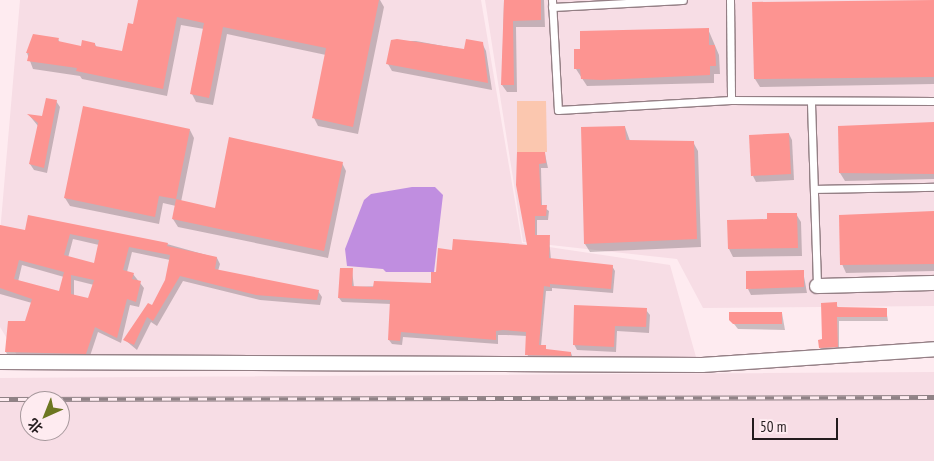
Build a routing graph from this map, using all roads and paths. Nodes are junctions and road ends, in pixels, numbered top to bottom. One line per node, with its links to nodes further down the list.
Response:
1 (683, 0): 3 (lane)
2 (730, 0): 4 (lane)
3 (552, 4): 4 (lane)
4 (731, 100): 6 (lane)
5 (934, 101): 6 (lane)
6 (811, 103): 8 (lane)
7 (934, 186): 8 (lane)
8 (815, 189): 10 (lane)
9 (934, 283): 10 (street)
10 (817, 286)
11 (934, 350): 12 (street)
12 (2, 358)

